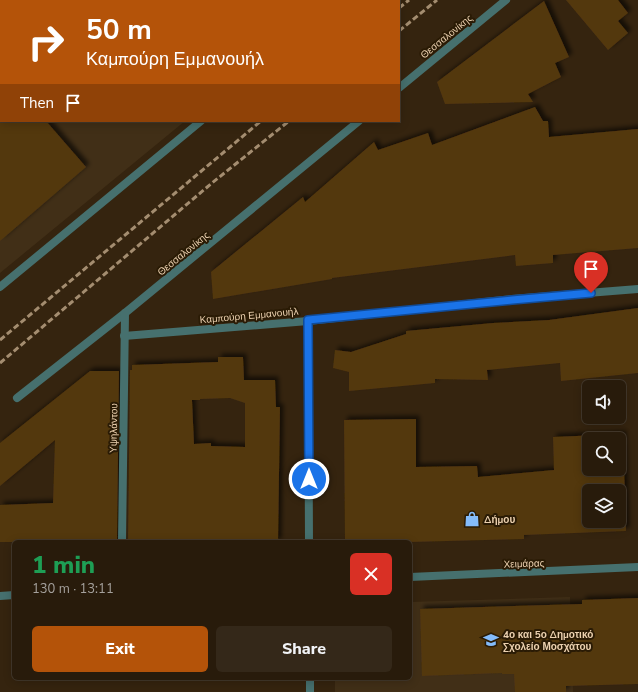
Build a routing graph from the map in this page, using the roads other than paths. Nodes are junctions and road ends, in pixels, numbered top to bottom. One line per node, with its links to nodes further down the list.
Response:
1 (506, 0): 2 (street, Θεσσαλονίκης)
2 (400, 87)
3 (200, 122): 5 (street)
4 (358, 122): 7 (street, Θεσσαλονίκης)
5 (0, 287)
6 (638, 289): 8 (street, Καμπούρη Εμμανουήλ)
7 (125, 314): 9 (street, Υψηλάντου); 10 (street, Θεσσαλονίκης)
8 (308, 320): 9 (street, Καμπούρη Εμμανουήλ); 12 (street)
9 (124, 336): 11 (street, Υψηλάντου)
10 (17, 398)
11 (122, 540)
12 (309, 540)
13 (638, 568): 14 (street, Χειμάρας)
14 (412, 578)
15 (12, 595): 16 (street)
16 (0, 596)
17 (310, 680): 18 (street)
18 (310, 692)

